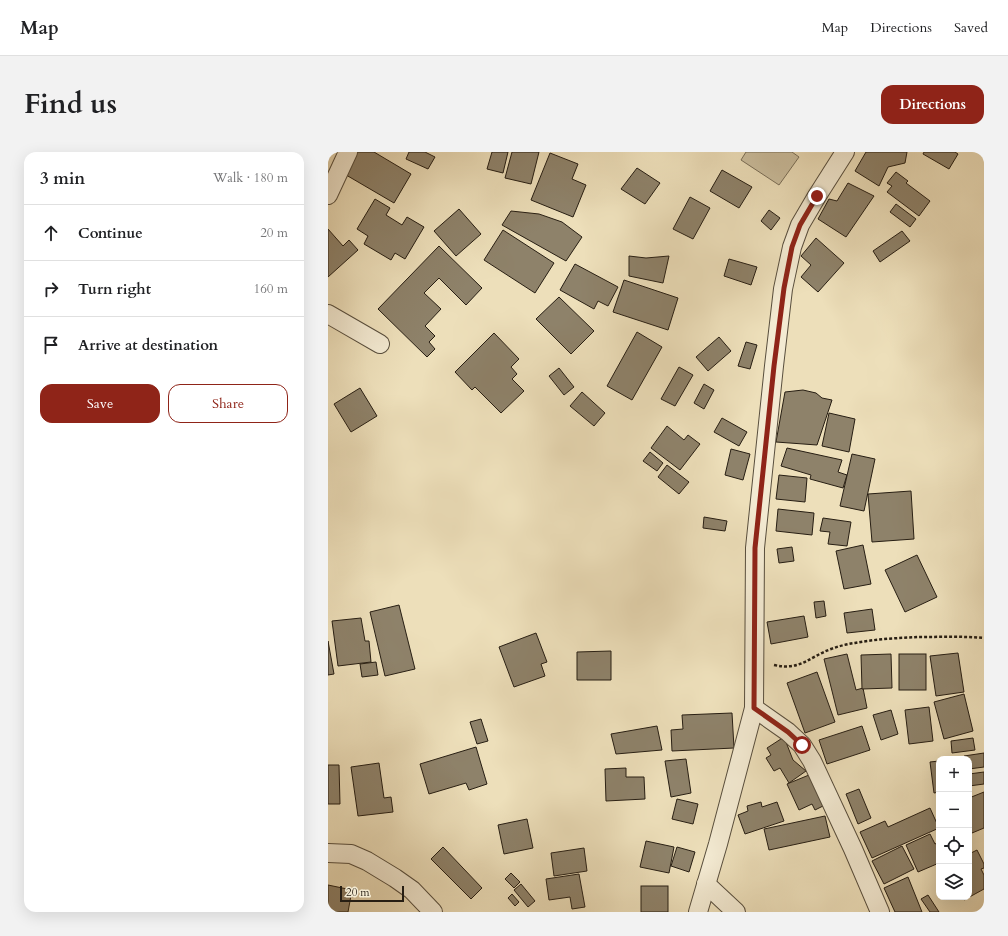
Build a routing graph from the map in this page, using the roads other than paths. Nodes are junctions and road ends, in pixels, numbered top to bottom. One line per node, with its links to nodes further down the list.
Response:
1 (348, 152): 3 (street)
2 (845, 152): 6 (street)
3 (328, 195)
4 (328, 314): 5 (street)
5 (380, 344)
6 (754, 708): 8 (street); 12 (street)
7 (328, 852): 9 (street)
8 (706, 884): 10 (street); 11 (street)
9 (433, 912)
10 (698, 912)
11 (736, 912)
12 (880, 912)

